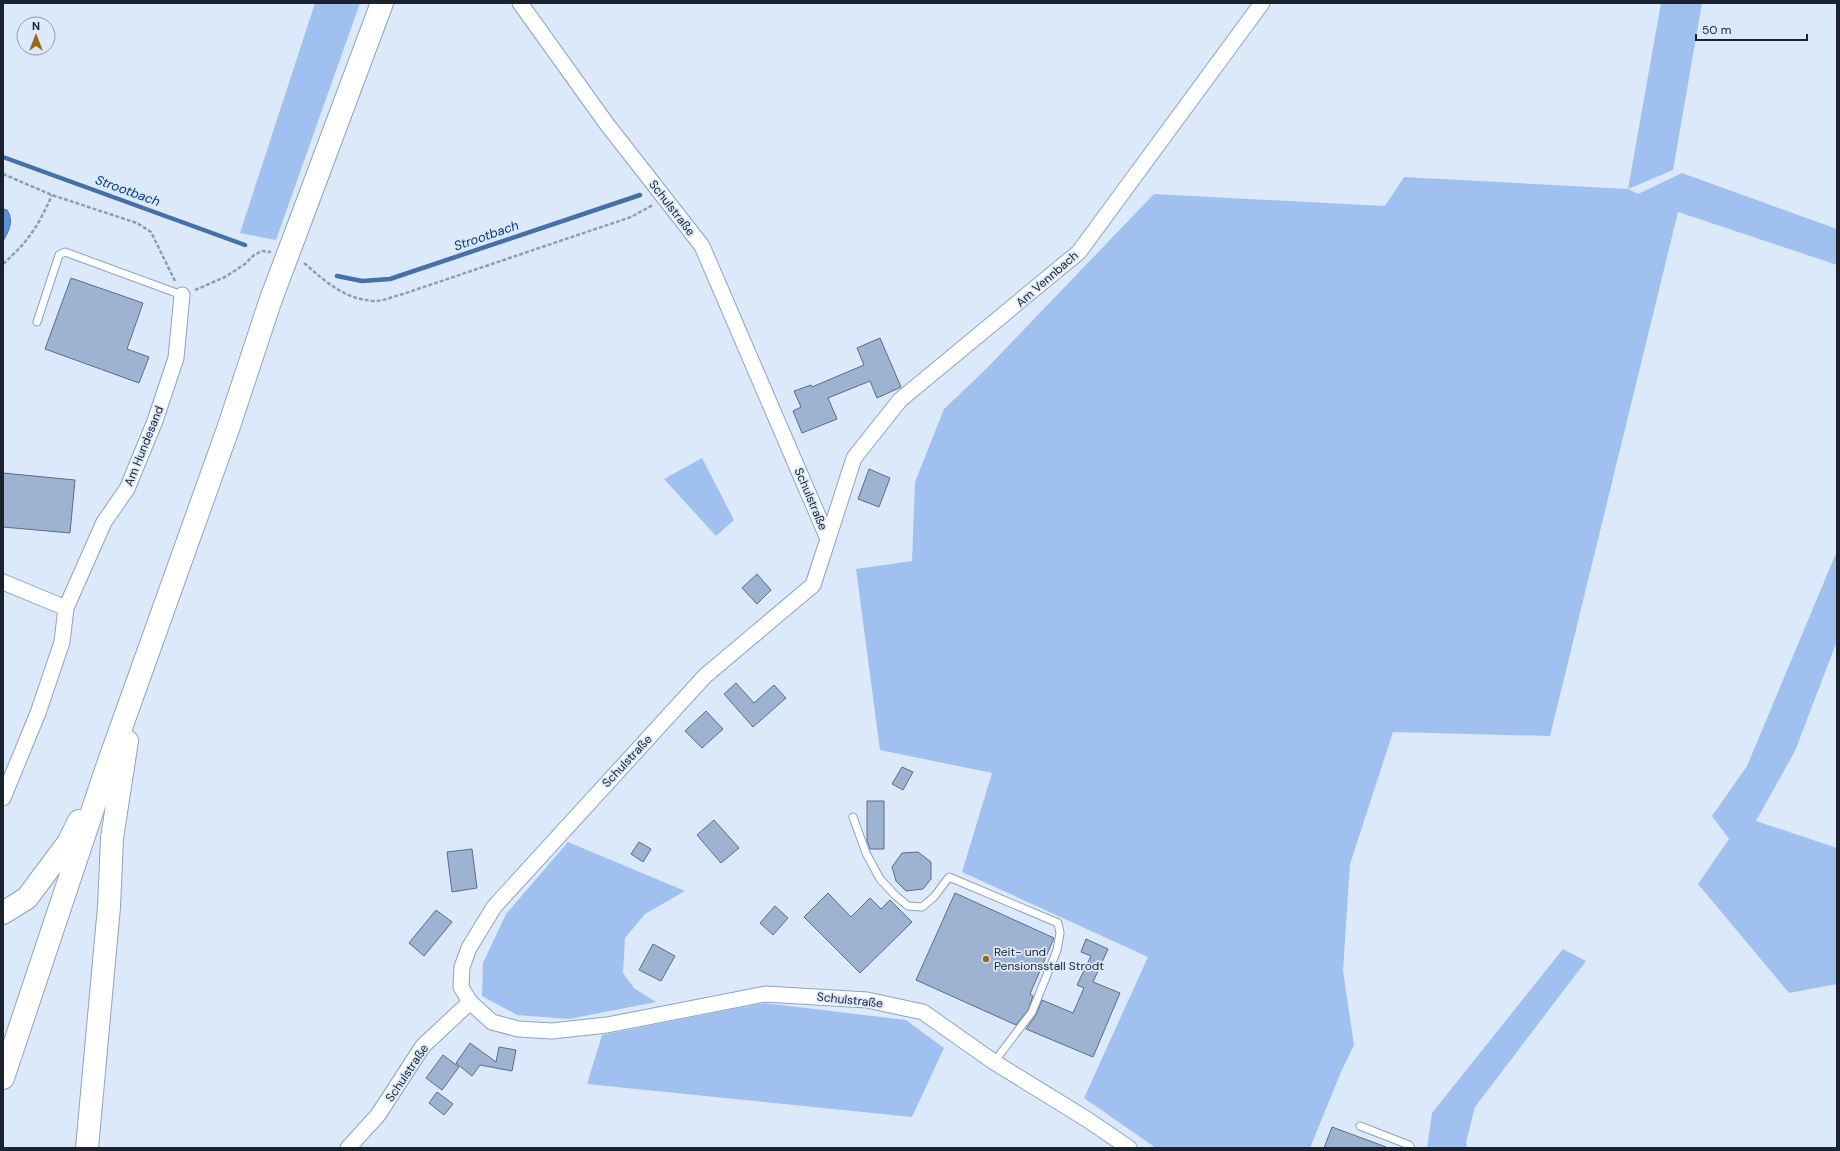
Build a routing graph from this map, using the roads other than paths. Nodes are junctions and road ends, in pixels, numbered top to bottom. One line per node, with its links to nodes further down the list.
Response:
1 (382, 3): 9 (main road, bridge)
2 (520, 3): 6 (street, Schulstraße)
3 (1262, 3): 6 (street, Am Vennbach)
4 (182, 295): 5 (lane); 8 (street, Am Hundesand)
5 (36, 322)
6 (828, 539): 14 (street, Schulstraße)
7 (3, 582): 8 (street)
8 (66, 608): 11 (street, Am Hundesand)
9 (140, 675): 10 (main road); 18 (main road)
10 (107, 767): 13 (main road); 16 (main road)
11 (3, 798)
12 (853, 817): 15 (lane)
13 (3, 913)
14 (470, 1002): 15 (street, Schulstraße); 19 (street, Schulstraße)
15 (994, 1062): 20 (street, Schulstraße)
16 (3, 1078)
17 (1360, 1126): 21 (lane)
18 (88, 1148)
19 (348, 1148)
20 (1129, 1148)
21 (1412, 1148)

